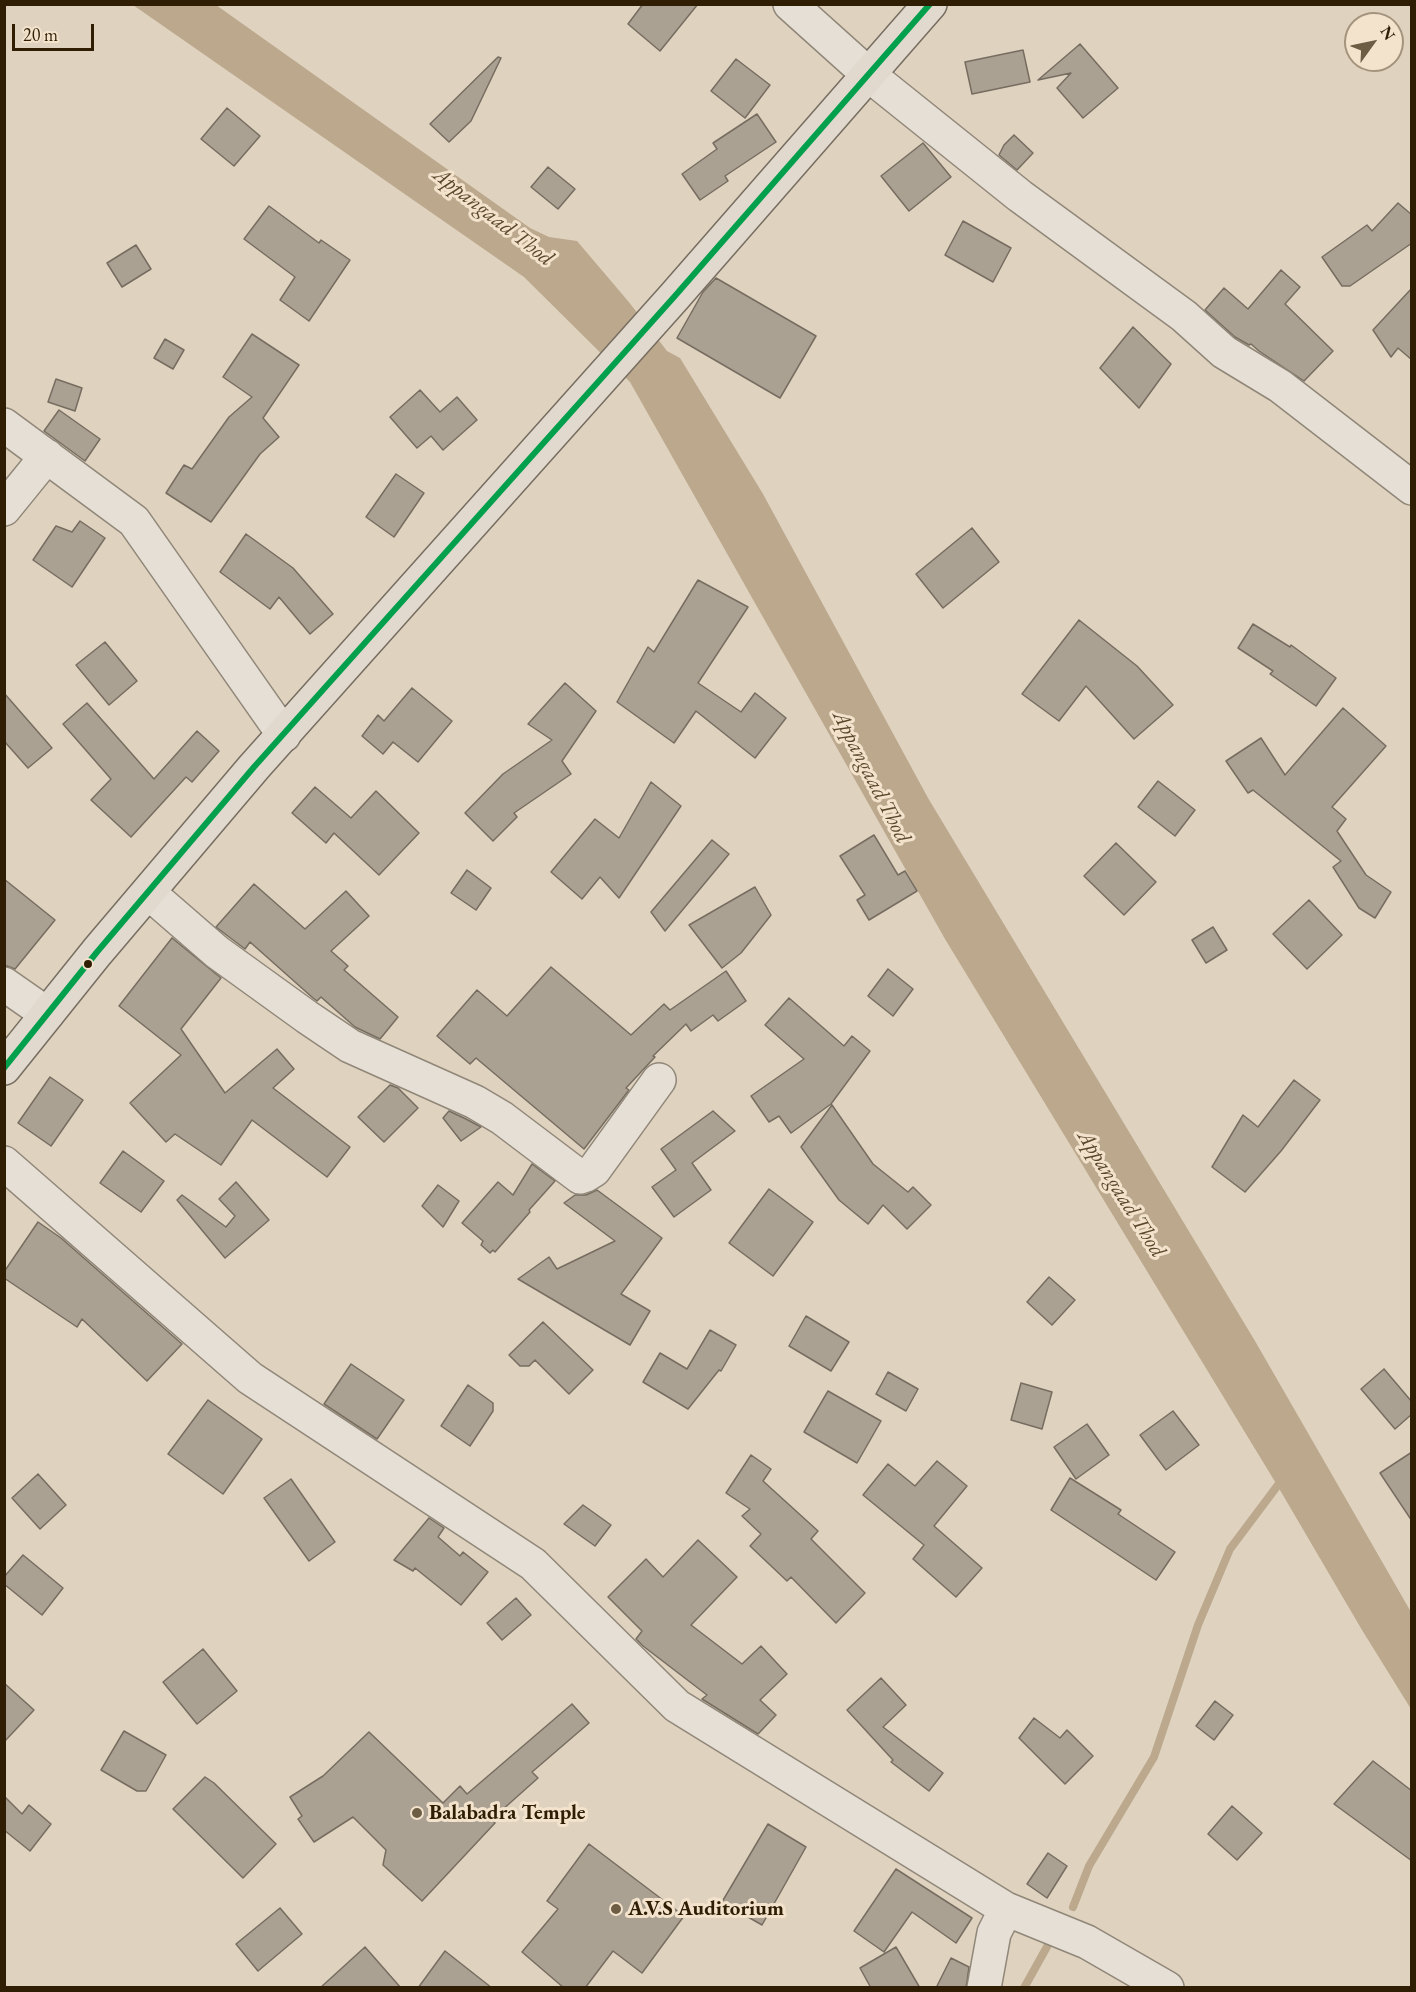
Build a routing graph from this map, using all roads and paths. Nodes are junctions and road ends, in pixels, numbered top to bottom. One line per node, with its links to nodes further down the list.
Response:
1 (790, 4): 3 (street)
2 (930, 4): 3 (main road)
3 (869, 75): 6 (street); 8 (main road)
4 (4, 425): 5 (street)
5 (47, 456): 7 (street); 8 (street)
6 (1412, 488)
7 (4, 509)
8 (284, 735): 9 (main road)
9 (149, 892): 11 (main road); 13 (street)
10 (4, 984): 11 (street)
11 (47, 1014): 12 (main road)
12 (4, 1068)
13 (659, 1080)
14 (4, 1163): 15 (street)
15 (1006, 1909): 16 (street); 17 (street)
16 (984, 1988)
17 (1167, 1988)

